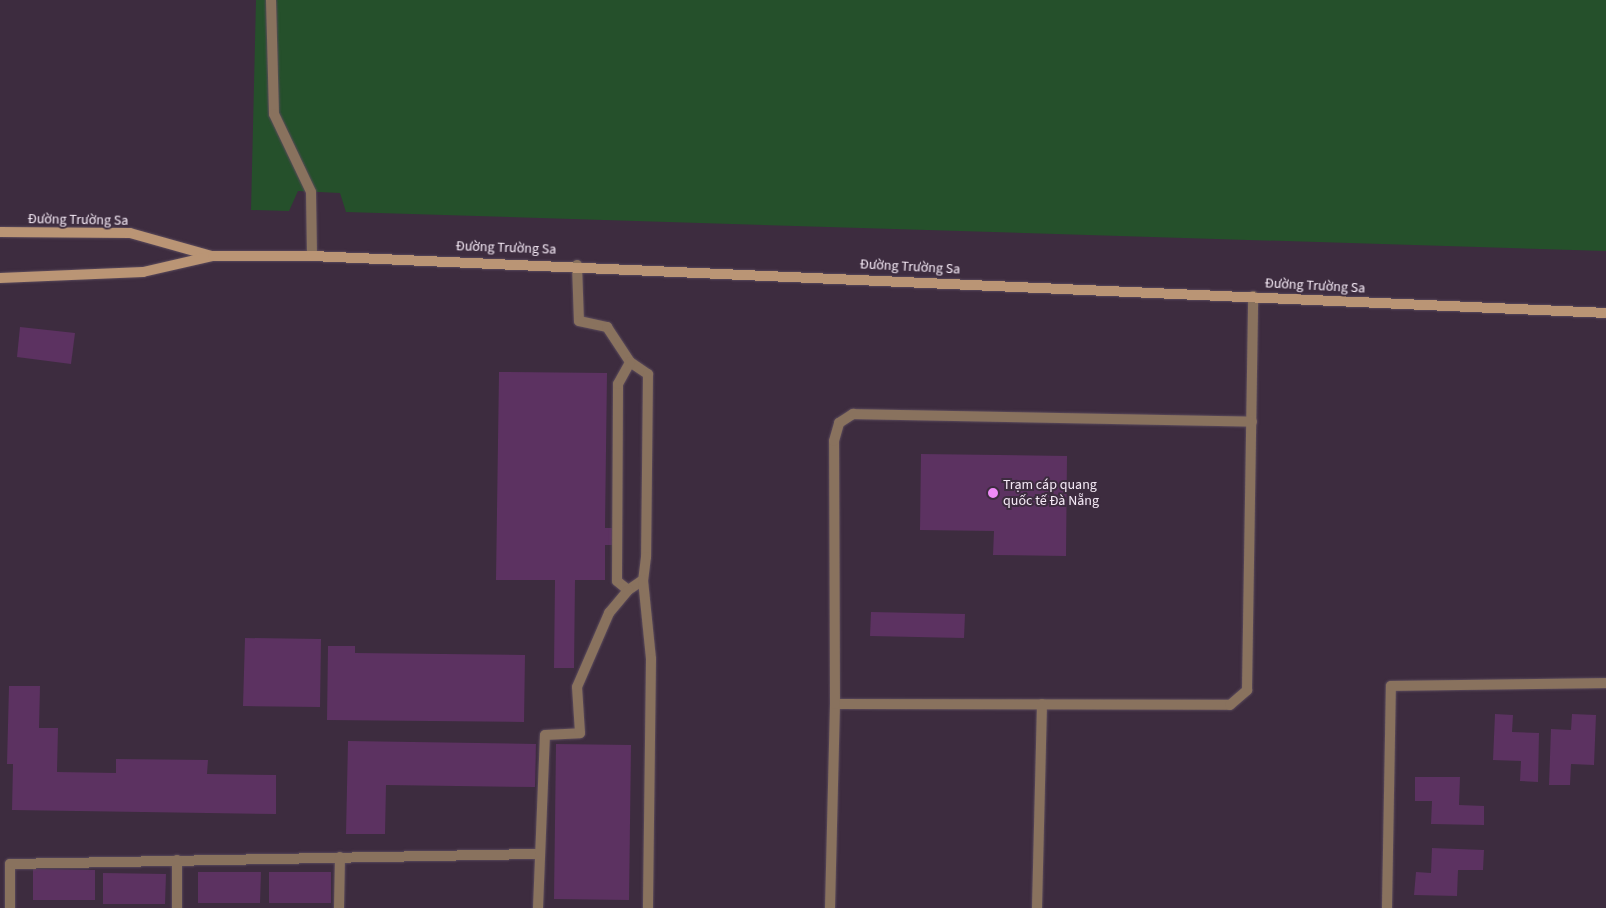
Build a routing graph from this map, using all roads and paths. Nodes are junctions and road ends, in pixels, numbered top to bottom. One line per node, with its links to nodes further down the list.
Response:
1 (271, 0): 4 (street)
2 (0, 232): 3 (main road, Đường Trường Sa)
3 (213, 256): 4 (main road, Đường Trường Sa); 6 (main road, Đường Trường Sa)
4 (312, 256): 5 (main road, Đường Trường Sa)
5 (577, 265): 7 (main road, Đường Trường Sa); 9 (street)
6 (0, 278)
7 (1253, 296): 8 (main road, Đường Trường Sa); 10 (street)
8 (1606, 313)
9 (630, 362): 11 (street); 12 (street)
10 (1252, 422): 14 (street); 15 (street)
11 (643, 580): 12 (street); 23 (street)
12 (628, 590): 16 (street)
13 (1606, 683): 26 (street)
14 (835, 704): 15 (street); 24 (street)
15 (1042, 704): 25 (street)
16 (538, 854): 17 (street); 22 (street)
17 (340, 857): 18 (street); 21 (street)
18 (177, 860): 19 (street); 20 (street)
19 (10, 908)
20 (177, 908)
21 (339, 908)
22 (538, 908)
23 (648, 908)
24 (830, 908)
25 (1037, 908)
26 (1387, 908)

